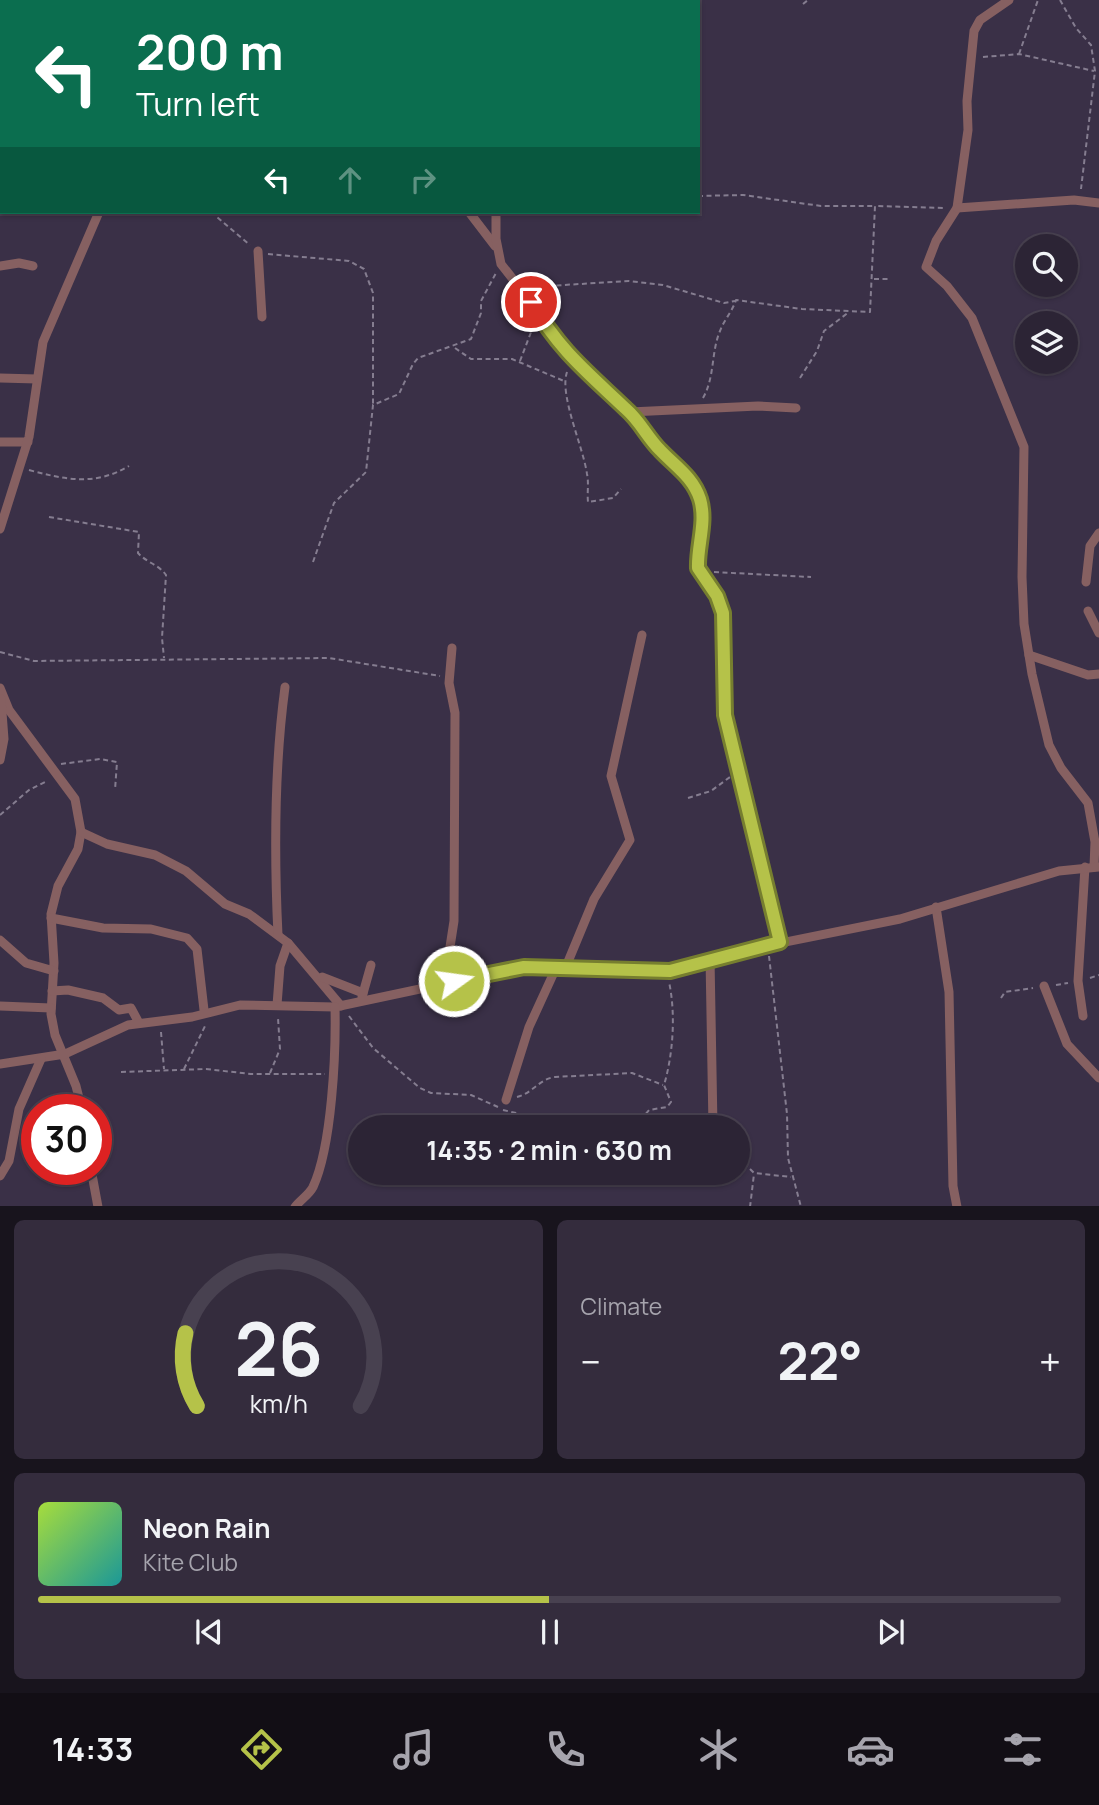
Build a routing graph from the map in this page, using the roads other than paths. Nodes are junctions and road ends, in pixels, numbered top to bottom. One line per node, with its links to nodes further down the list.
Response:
1 (1009, 0): 3 (street)
2 (1099, 202): 3 (street)
3 (957, 208): 25 (street)
4 (98, 214): 13 (street)
5 (471, 214): 8 (street)
6 (496, 214): 8 (street)
7 (258, 251): 11 (street)
8 (498, 251): 15 (street)
9 (33, 265): 10 (street)
10 (0, 266)
11 (262, 317)
12 (0, 379): 13 (street)
13 (37, 379): 17 (street)
14 (796, 408): 15 (street)
15 (630, 412): 36 (street)
16 (0, 442): 17 (street)
17 (28, 442): 18 (street)
18 (0, 529)
19 (1099, 533): 20 (street)
20 (1086, 582)
21 (1088, 611): 22 (street)
22 (1099, 633)
23 (642, 635): 40 (street)
24 (452, 648): 43 (street)
25 (1029, 655): 26 (street); 31 (street)
26 (1099, 674)
27 (285, 687): 34 (street)
28 (0, 689): 29 (street); 30 (street)
29 (0, 760)
30 (81, 832): 33 (street); 34 (street)
31 (1093, 867): 32 (street); 52 (street)
32 (936, 907): 36 (street); 65 (street)
33 (51, 918): 41 (street); 51 (street)
34 (278, 935): 37 (street)
35 (0, 940): 41 (street)
36 (780, 942): 38 (street)
37 (288, 943): 42 (street); 48 (street)
38 (710, 958): 40 (street); 60 (street)
39 (371, 965): 46 (street)
40 (560, 968): 43 (street); 59 (street)
41 (54, 971): 45 (street)
42 (318, 975): 46 (street); 49 (street)
43 (454, 981): 46 (street)
44 (1044, 986): 57 (street)
45 (52, 991): 50 (street); 53 (street)
46 (362, 997): 49 (street)
47 (0, 1006): 50 (street)
48 (277, 1006): 49 (street); 51 (street)
49 (338, 1006): 64 (street)
50 (51, 1008): 54 (street)
51 (207, 1011): 53 (street)
52 (1083, 1016)
53 (139, 1023): 54 (street)
54 (65, 1054): 55 (street); 58 (street)
55 (41, 1059): 56 (street); 61 (street)
56 (0, 1064)
57 (1099, 1077)
58 (77, 1094)
59 (506, 1100)
60 (713, 1115)
61 (0, 1176)
62 (94, 1185): 63 (street)
63 (97, 1206)
64 (295, 1206)
65 (957, 1206)

